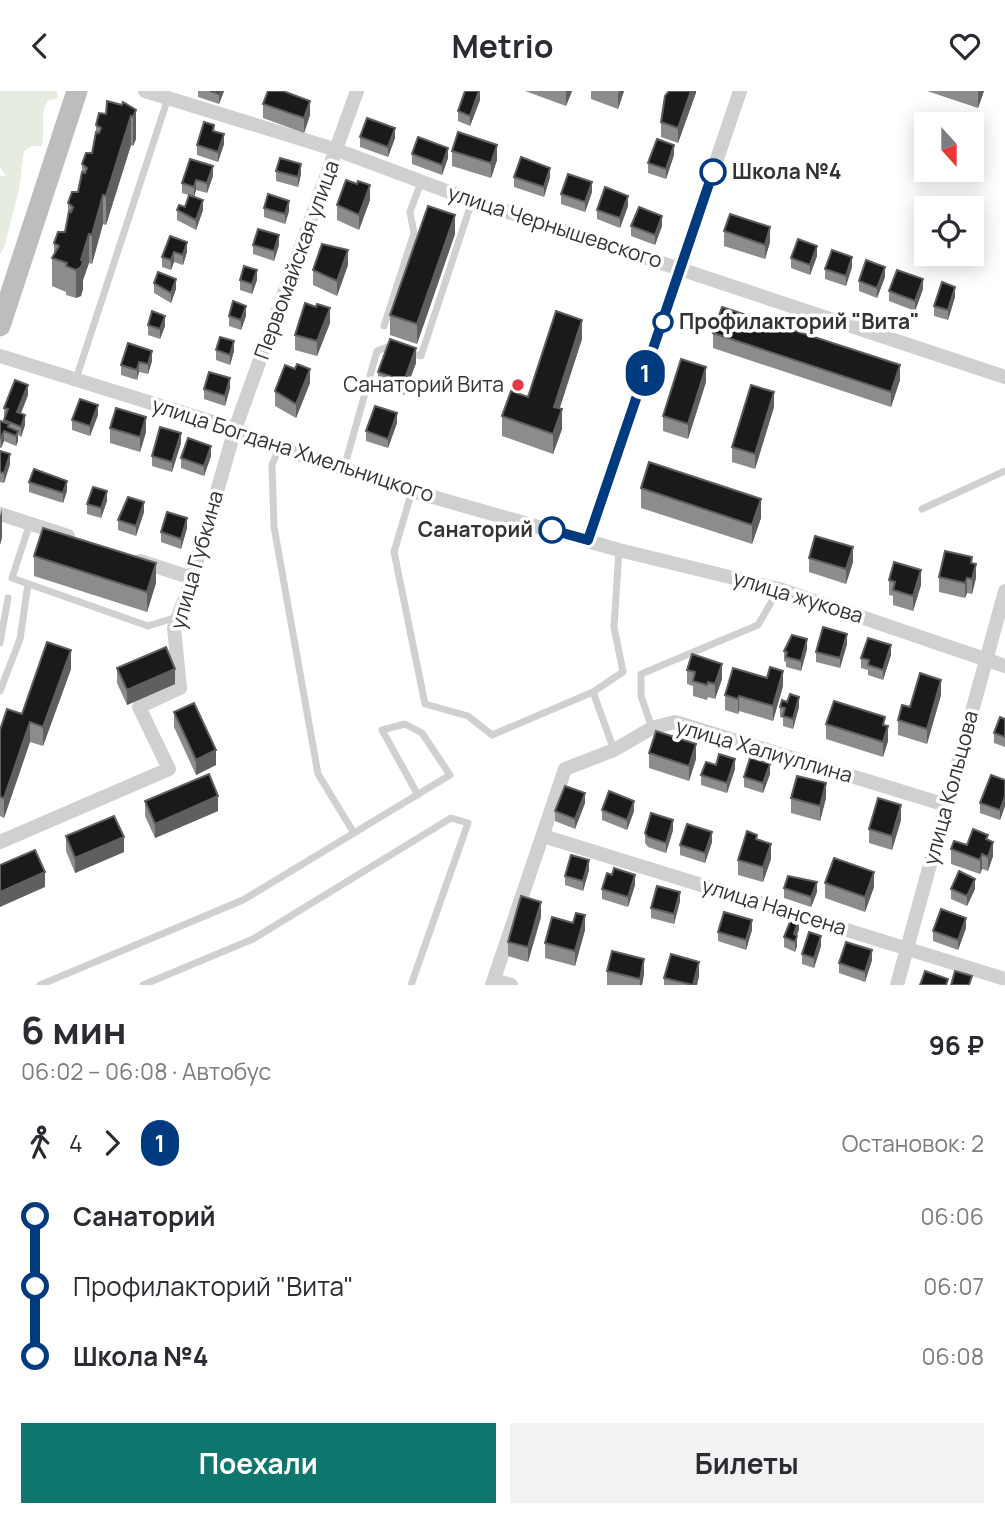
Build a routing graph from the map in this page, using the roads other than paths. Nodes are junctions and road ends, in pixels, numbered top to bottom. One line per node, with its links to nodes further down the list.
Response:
1 (76, 91): 10 (street)
2 (145, 91): 5 (street, улица Чернышевского)
3 (357, 91): 6 (street, Первомайская улица)
4 (740, 91): 9 (street)
5 (168, 98): 6 (street, улица Чернышевского); 14 (lane)
6 (337, 150): 7 (street, улица Чернышевского); 15 (street, Первомайская улица)
7 (421, 182): 8 (street, улица Чернышевского); 11 (lane)
8 (472, 201): 9 (street, улица Чернышевского); 17 (lane)
9 (681, 269): 13 (street, улица Чернышевского); 24 (street)
10 (0, 325)
11 (384, 326)
12 (0, 356): 14 (street, улица Богдана Хмельницкого)
13 (1005, 377)
14 (76, 379): 15 (street, улица Богдана Хмельницкого)
15 (234, 429): 16 (street, улица Богдана Хмельницкого); 27 (street, улица Губкина)
16 (279, 448): 17 (street, улица Богдана Хмельницкого); 42 (lane)
17 (343, 469): 19 (street, улица Богдана Хмельницкого)
18 (1005, 471): 20 (lane)
19 (412, 491): 24 (street, улица Богдана Хмельницкого); 37 (lane)
20 (922, 509)
21 (0, 515): 22 (street)
22 (30, 523): 23 (street); 28 (lane)
23 (80, 540)
24 (588, 540): 25 (street, улица жукова)
25 (619, 550): 29 (street, улица жукова); 37 (lane)
26 (130, 557): 27 (street)
27 (192, 578): 32 (street, улица Губкина)
28 (28, 584): 32 (lane); 36 (lane)
29 (779, 589): 34 (street, улица жукова); 38 (lane)
30 (1005, 591): 34 (street, улица Кольцова)
31 (8, 598): 33 (lane)
32 (178, 617): 44 (street, улица Губкина)
33 (0, 643)
34 (986, 660): 35 (street, улица жукова); 41 (street, улица Кольцова)
35 (1005, 666)
36 (0, 691)
37 (593, 692): 39 (lane)
38 (652, 728): 39 (street, улица Халиуллина); 41 (street, улица Халиуллина)
39 (614, 750): 43 (street, улица Халиуллина)
40 (418, 795): 40 (lane); 42 (lane)
41 (946, 805): 45 (street, улица Кольцова)
42 (354, 833): 48 (lane)
43 (543, 837): 45 (street, улица Нансена); 47 (street, улица Халиуллина)
44 (0, 842)
45 (908, 948): 46 (street, улица Нансена); 52 (street, улица Кольцова)
46 (1005, 979)
47 (493, 982): 51 (street)
48 (40, 985)
49 (143, 985): 50 (lane)
50 (411, 985)
51 (511, 985)
52 (897, 985)

